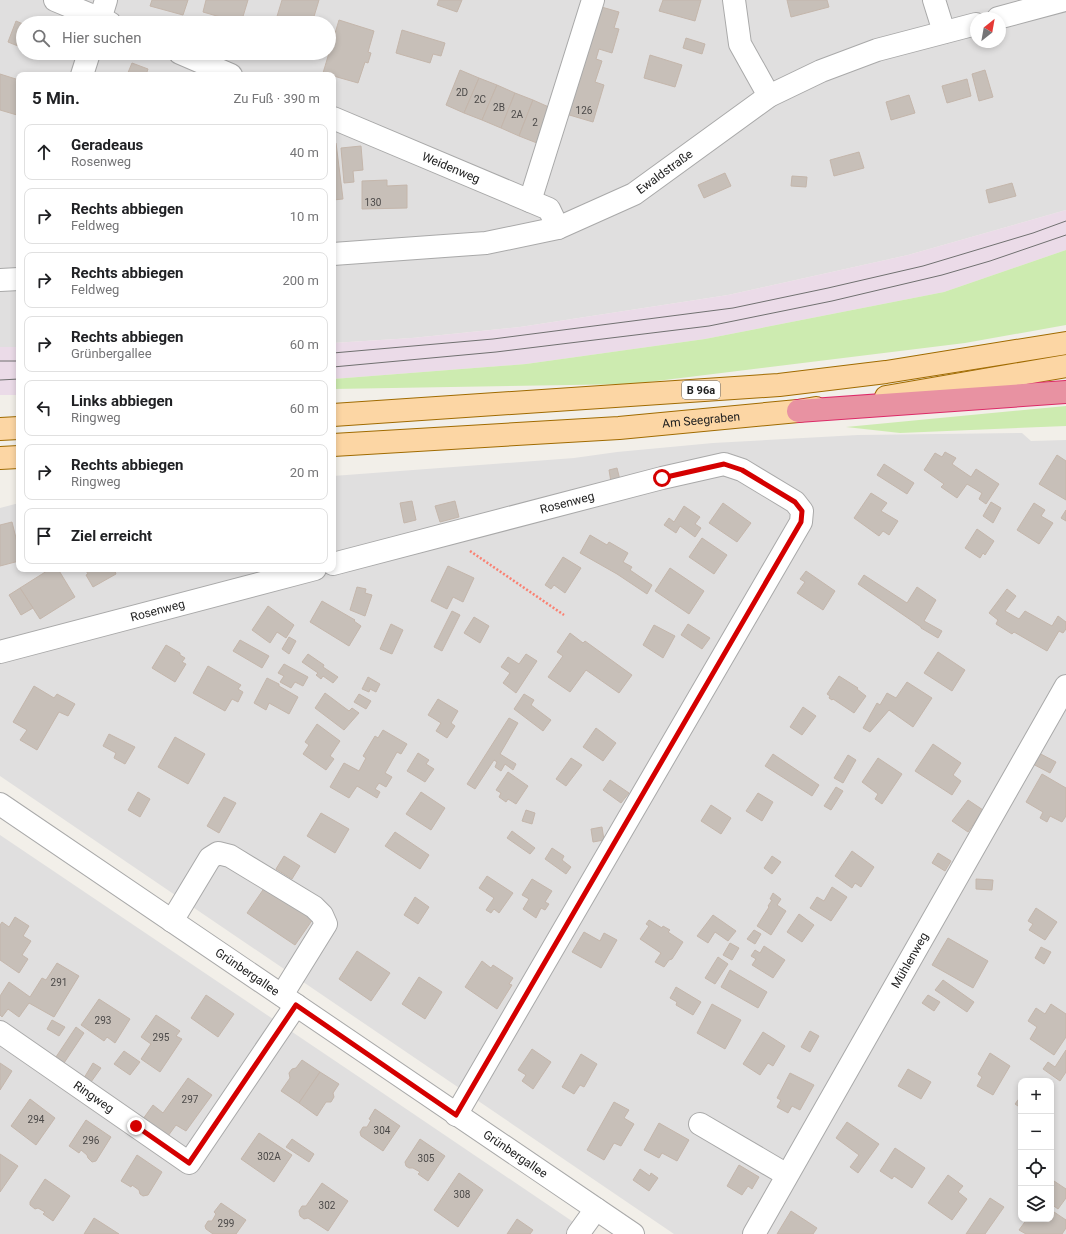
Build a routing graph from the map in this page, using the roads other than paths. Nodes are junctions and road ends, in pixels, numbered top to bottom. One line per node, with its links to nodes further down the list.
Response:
1 (55, 0): 6 (street)
2 (593, 0): 16 (street)
3 (734, 0): 14 (street)
4 (934, 0): 9 (street)
5 (1064, 0): 7 (street)
6 (104, 16)
7 (1006, 16)
8 (970, 26): 9 (street, Ewaldstraße)
9 (944, 32): 14 (street, Ewaldstraße)
10 (87, 60): 12 (street)
11 (196, 60): 13 (street)
12 (83, 72)
13 (224, 72)
14 (768, 96): 17 (street, Ewaldstraße)
15 (336, 119): 16 (street, Weidenweg)
16 (530, 202): 17 (street, Weidenweg)
17 (558, 228): 18 (street, Ewaldstraße)
18 (336, 254)
19 (16, 279): 20 (street)
20 (0, 280)
21 (1066, 342): 25 (main road, B 96a)
22 (1066, 366): 24 (main road, Am Seegraben)
23 (1066, 392): 24 (highway)
24 (798, 412): 28 (main road, Am Seegraben)
25 (336, 415)
26 (16, 428): 27 (main road)
27 (0, 429)
28 (336, 445)
29 (16, 457): 30 (main road)
30 (0, 458)
31 (336, 563): 39 (street, Rosenweg)
32 (304, 572): 33 (street, Rosenweg)
33 (0, 652)
34 (1066, 686): 41 (street, Mühlenweg)
35 (0, 804): 36 (street, Grünbergallee)
36 (172, 921): 37 (street, Grünbergallee); 37 (street)
37 (289, 1000): 38 (street, Ringweg); 39 (street, Grünbergallee)
38 (0, 1032)
39 (456, 1115): 42 (street, Grünbergallee)
40 (700, 1124): 41 (street)
41 (787, 1175): 45 (street, Mühlenweg)
42 (596, 1209): 43 (street); 44 (street, Grünbergallee)
43 (578, 1234)
44 (633, 1234)
45 (754, 1234)

